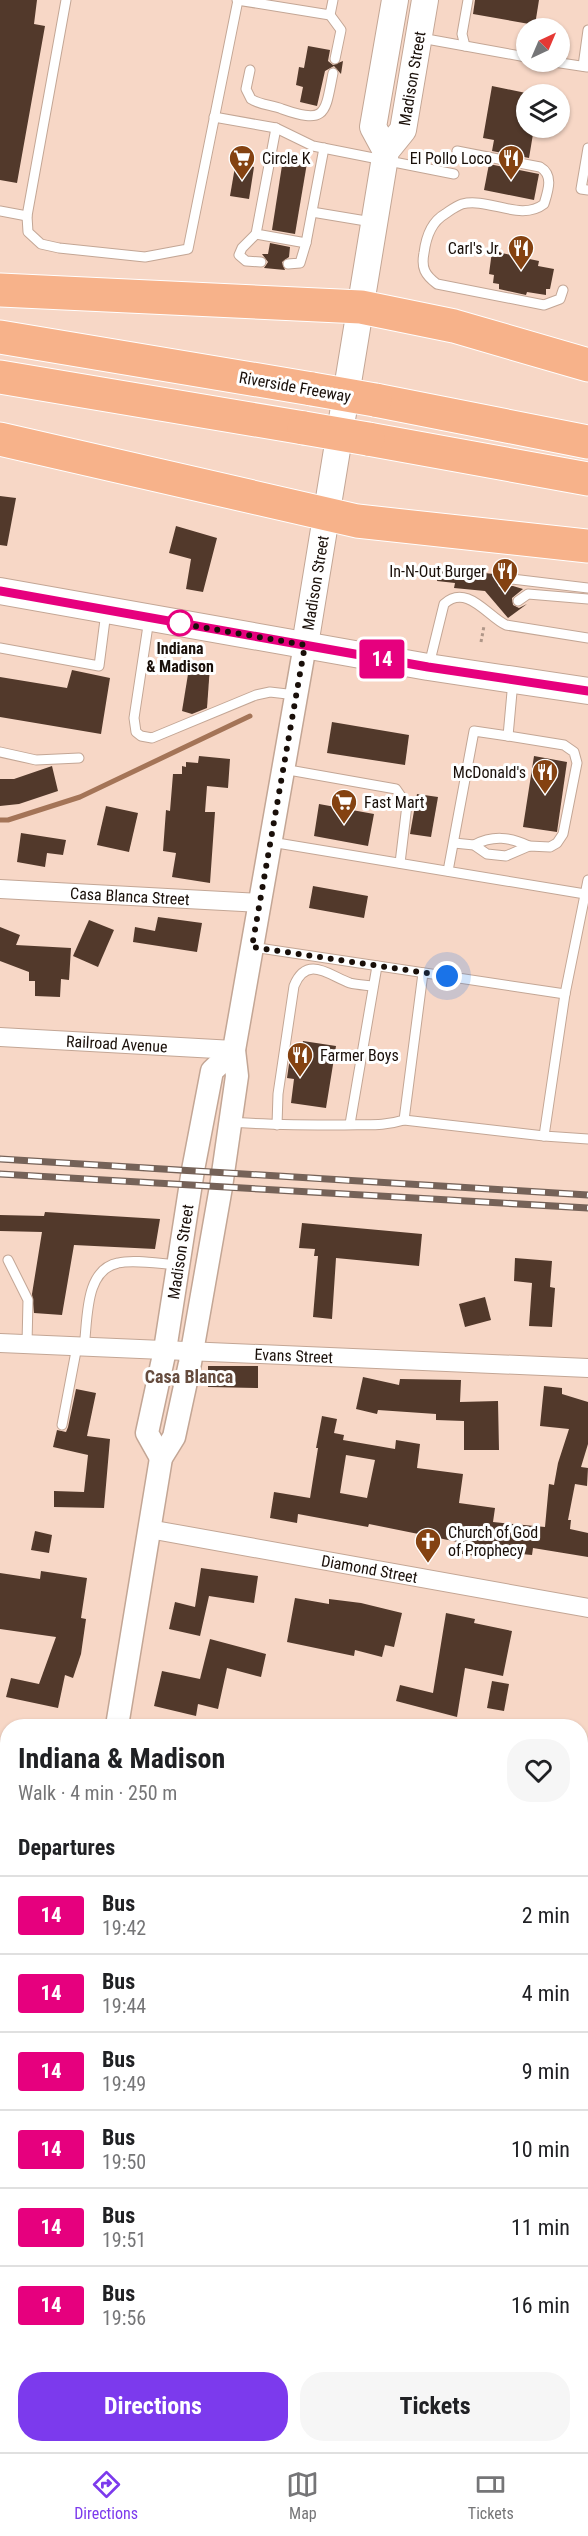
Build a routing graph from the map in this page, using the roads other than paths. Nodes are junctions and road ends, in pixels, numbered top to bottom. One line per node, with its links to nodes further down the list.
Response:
1 (66, 0): 27 (lane)
2 (237, 0): 7 (lane); 17 (lane)
3 (333, 0): 7 (lane)
4 (395, 0): 22 (main road, Madison Street)
5 (425, 0): 9 (main road, Madison Street)
6 (468, 0): 10 (lane)
7 (330, 15): 12 (lane)
8 (588, 30): 14 (lane)
9 (419, 38): 10 (lane); 22 (main road, Madison Street)
10 (465, 46): 11 (lane)
11 (516, 55)
12 (335, 59)
13 (570, 65): 14 (lane)
14 (585, 67)
15 (250, 70): 16 (lane)
16 (333, 73)
17 (214, 117): 18 (lane); 27 (lane)
18 (276, 128): 19 (lane); 29 (lane)
19 (324, 148): 22 (lane); 26 (lane)
20 (588, 148): 24 (lane)
21 (457, 151): 34 (lane)
22 (385, 156): 23 (lane); 28 (main road, Madison Street)
23 (454, 174)
24 (588, 190)
25 (0, 211): 27 (lane)
26 (312, 212): 28 (lane); 30 (lane)
27 (27, 216)
28 (375, 223): 35 (main road, Madison Street)
29 (256, 234): 30 (lane); 31 (lane)
30 (306, 243): 32 (lane)
31 (261, 262)
32 (288, 264)
33 (0, 290): 35 (highway)
34 (563, 290)
35 (361, 307): 37 (highway); 42 (main road, Madison Street)
36 (0, 337): 40 (highway, Riverside Freeway, bridge)
37 (588, 365)
38 (0, 377): 41 (highway, bridge)
39 (0, 439): 42 (highway)
40 (588, 442)
41 (588, 479)
42 (326, 515): 43 (highway); 54 (main road, Madison Street)
43 (588, 546)
44 (503, 582): 45 (lane)
45 (588, 588)
46 (0, 591): 49 (main road)
47 (588, 599): 48 (lane)
48 (518, 601)
49 (106, 610): 51 (main road); 55 (lane)
50 (503, 612): 52 (lane)
51 (149, 618): 54 (main road); 59 (lane)
52 (495, 620): 53 (lane); 56 (lane)
53 (588, 638)
54 (305, 645): 56 (main road); 59 (street, Madison Street)
55 (0, 648)
56 (428, 667): 57 (main road)
57 (514, 679): 58 (main road); 60 (lane)
58 (588, 691)
59 (296, 695): 63 (street, Madison Street)
60 (508, 736): 65 (lane); 67 (lane)
61 (0, 752): 62 (lane)
62 (79, 758)
63 (283, 769): 64 (street, Madison Street); 68 (lane)
64 (271, 842): 68 (lane); 73 (street, Madison Street)
65 (454, 843): 66 (lane); 69 (lane)
66 (474, 845): 67 (lane); 67 (lane)
67 (529, 846)
68 (400, 863): 69 (lane)
69 (448, 871): 72 (lane)
70 (588, 880): 72 (lane)
71 (0, 889): 73 (street, Casa Blanca Street)
72 (585, 894): 78 (lane)
73 (260, 903): 74 (street, Madison Street)
74 (252, 947): 75 (lane); 80 (street, Madison Street)
75 (377, 966): 76 (lane); 77 (lane)
76 (423, 973): 78 (lane); 81 (lane)
77 (373, 986): 83 (lane); 84 (lane)
78 (565, 994): 85 (lane)
79 (0, 1037): 80 (street, Railroad Avenue)
80 (234, 1050): 82 (street, Madison Street); 88 (street, Madison Street)
81 (404, 1120): 83 (lane); 85 (lane)
82 (230, 1122): 84 (lane); 93 (street, Madison Street)
83 (350, 1124): 84 (lane)
84 (277, 1125)
85 (544, 1136): 86 (lane)
86 (588, 1139)
87 (8, 1260): 90 (lane)
88 (178, 1265): 91 (lane); 92 (street, Madison Street)
89 (0, 1343): 90 (street, Evans Street)
90 (27, 1344): 91 (street, Evans Street)
91 (80, 1347): 92 (street, Evans Street); 95 (lane)
92 (165, 1350): 93 (street, Evans Street); 96 (street, Madison Street)
93 (192, 1351): 94 (street, Evans Street); 96 (street, Madison Street)
94 (588, 1368)
95 (62, 1425)
96 (161, 1458): 97 (street, Madison Street)
97 (149, 1529): 98 (street, Diamond Street); 99 (street, Madison Street)
98 (588, 1608)
99 (118, 1719)

